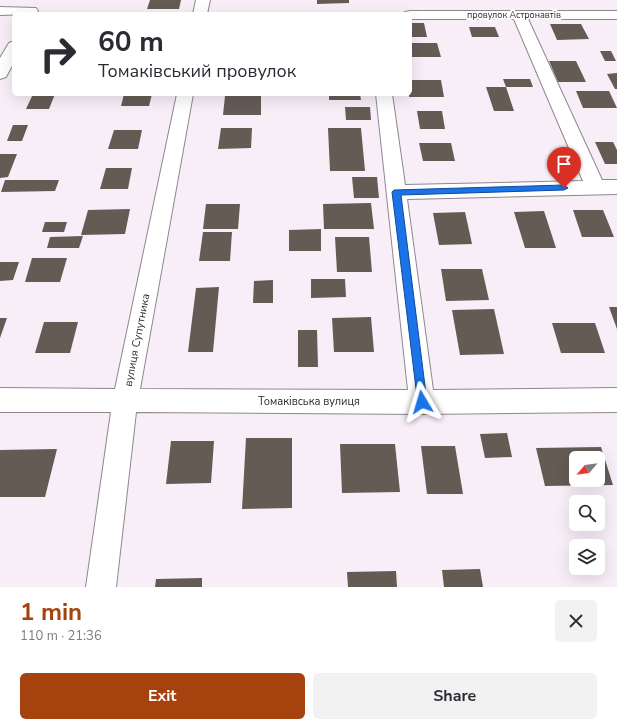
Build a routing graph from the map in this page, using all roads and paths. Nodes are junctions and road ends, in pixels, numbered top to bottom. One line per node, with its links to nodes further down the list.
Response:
1 (203, 0): 4 (street)
2 (33, 8): 3 (street)
3 (0, 11)
4 (200, 12)
5 (412, 15): 6 (street, провулок Астронавтів)
6 (519, 15): 7 (street, провулок Астронавтів); 12 (street)
7 (617, 15)
8 (12, 50): 9 (street)
9 (0, 74)
10 (185, 96): 17 (street, вулиця Супутника)
11 (384, 96): 14 (street)
12 (595, 187): 13 (street); 14 (street)
13 (617, 187)
14 (396, 192): 18 (street)
15 (0, 400): 17 (street, Томаківська вулиця)
16 (617, 400): 18 (street, Томаківська вулиця)
17 (126, 401): 18 (street, Томаківська вулиця); 19 (street, вулиця Супутника)
18 (422, 402)
19 (101, 587)

